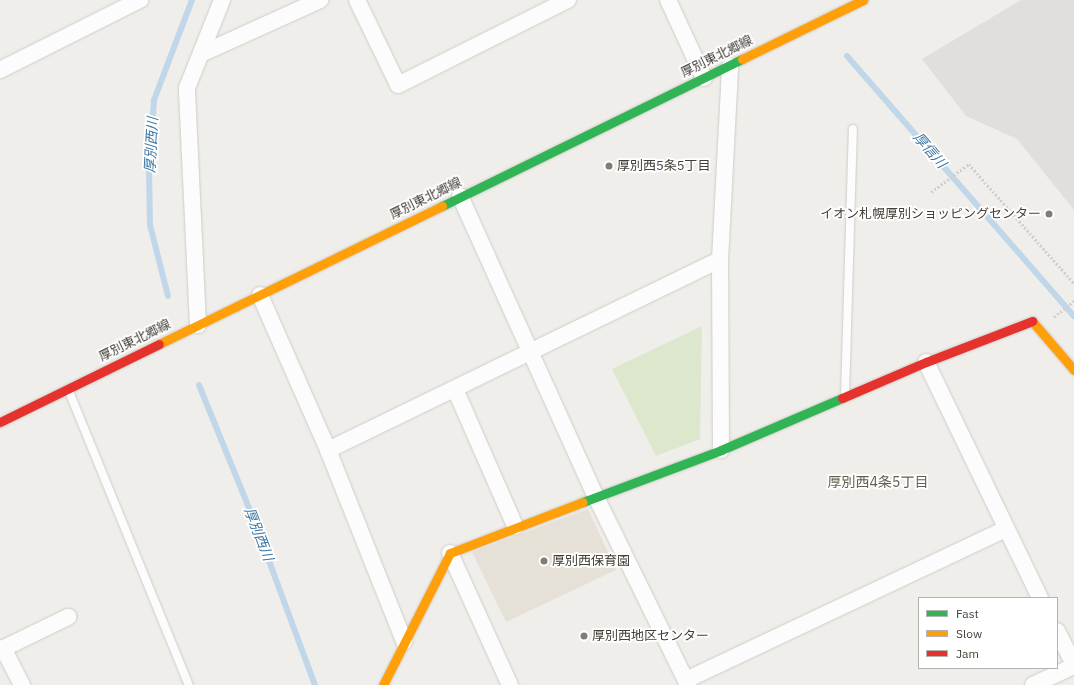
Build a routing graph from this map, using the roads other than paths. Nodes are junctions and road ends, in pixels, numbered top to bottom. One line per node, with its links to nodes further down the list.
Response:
1 (140, 0): 10 (street)
2 (222, 0): 8 (street)
3 (320, 0): 8 (street)
4 (357, 0): 5 (street)
5 (568, 0)
6 (668, 0): 11 (street)
7 (863, 0): 9 (main road, 厚別東北郷線)
8 (201, 54): 16 (street)
9 (730, 66): 11 (main road, 厚別東北郷線); 14 (street)
10 (0, 70)
11 (704, 78): 13 (main road, 厚別東北郷線)
12 (853, 129): 22 (lane)
13 (460, 196): 15 (main road, 厚別東北郷線); 17 (street)
14 (720, 260): 17 (street); 25 (street)
15 (260, 295): 16 (main road, 厚別東北郷線); 24 (street)
16 (198, 326): 20 (main road, 厚別東北郷線)
17 (530, 350): 21 (street); 26 (street)
18 (926, 362): 19 (main road); 22 (main road); 28 (street)
19 (1074, 370)
20 (67, 388): 23 (main road, 厚別東北郷線); 38 (lane)
21 (455, 389): 24 (street); 27 (street)
22 (845, 396): 25 (main road)
23 (0, 422)
24 (328, 450): 33 (street)
25 (721, 450): 26 (main road)
26 (596, 495): 27 (main road); 36 (street)
27 (515, 526): 29 (main road)
28 (1005, 529): 30 (street); 36 (street)
29 (450, 553): 33 (main road); 40 (street)
30 (1039, 597)
31 (68, 617): 34 (street)
32 (1058, 633): 35 (street)
33 (404, 641): 39 (main road)
34 (2, 649): 37 (street)
35 (1074, 665): 41 (street)
36 (687, 682)
37 (22, 685)
38 (188, 685)
39 (383, 685)
40 (510, 685)
41 (1033, 685)

